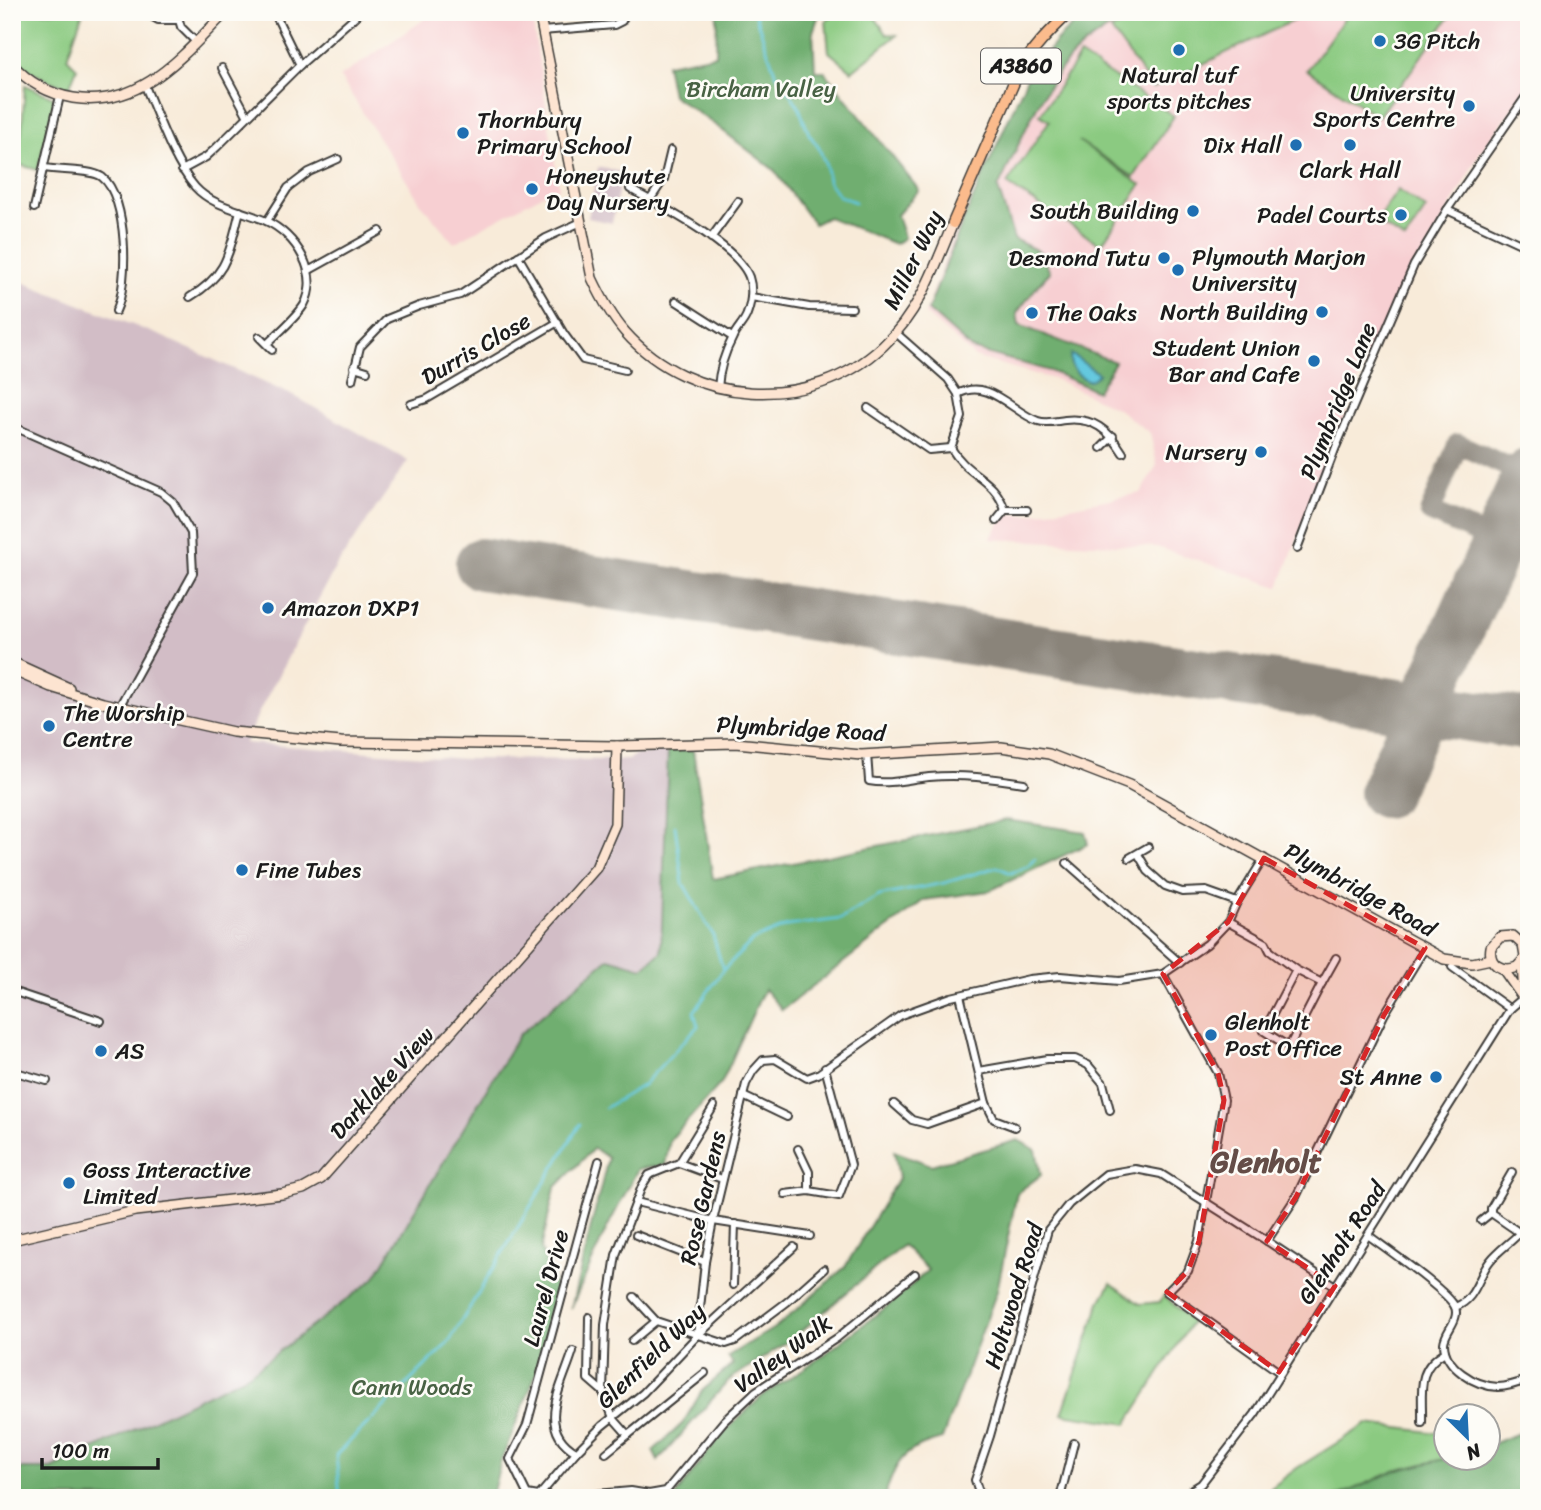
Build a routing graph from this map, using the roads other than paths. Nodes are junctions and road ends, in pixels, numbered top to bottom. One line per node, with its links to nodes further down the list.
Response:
1 (144, 12): 9 (street)
2 (183, 12): 9 (street)
3 (226, 12): 11 (street)
4 (539, 12): 10 (street, Miller Way)
5 (626, 12): 10 (street)
6 (1070, 12): 31 (main road, Miller Way / A3860)
7 (355, 14): 13 (street)
8 (276, 16): 13 (street)
9 (178, 20): 11 (street)
10 (542, 31): 30 (street, Miller Way)
11 (196, 42): 15 (street)
12 (12, 64): 17 (street)
13 (299, 65): 18 (street)
14 (222, 68): 18 (street)
15 (145, 86): 17 (street); 22 (street)
16 (1529, 92): 27 (street, Plymbridge Lane)
17 (60, 96): 21 (street)
18 (247, 116): 22 (street)
19 (671, 150): 24 (street)
20 (338, 159): 29 (street)
21 (45, 168): 26 (street); 41 (street)
22 (182, 170): 28 (street)
23 (630, 189): 24 (street)
24 (650, 200): 33 (street)
25 (738, 201): 33 (street)
26 (34, 208)
27 (1447, 210): 34 (street); 66 (street, Plymbridge Lane)
28 (240, 211): 29 (street); 37 (street)
29 (267, 221): 36 (street)
30 (579, 223): 35 (street); 52 (street, Miller Way)
31 (953, 223): 43 (street, Miller Way)
32 (380, 231): 36 (street)
33 (711, 238): 38 (street)
34 (1529, 248)
35 (519, 256): 42 (street); 48 (street)
36 (308, 271): 46 (street)
37 (190, 298)
38 (751, 298): 40 (street); 45 (street)
39 (676, 301): 45 (street)
40 (852, 308)
41 (117, 311)
42 (558, 322): 49 (street); 53 (street, Durris Close)
43 (896, 333): 52 (street, Miller Way); 54 (street)
44 (258, 337): 46 (street)
45 (732, 337): 52 (street)
46 (267, 344): 47 (street)
47 (272, 350)
48 (354, 367): 50 (street); 51 (street)
49 (625, 370)
50 (367, 371)
51 (352, 380)
52 (718, 388)
53 (416, 392)
54 (958, 394): 59 (street); 60 (street)
55 (868, 408): 57 (street)
56 (886, 411): 57 (street)
57 (881, 418): 60 (street)
58 (12, 426): 70 (street)
59 (1112, 436): 61 (street); 62 (street)
60 (951, 448): 63 (street)
61 (1101, 448)
62 (1123, 453)
63 (1005, 510): 64 (street); 65 (street)
64 (1027, 510)
65 (996, 520)
66 (1297, 549)
67 (12, 662): 69 (street, Plymbridge Road)
68 (12, 670): 69 (street, Plymbridge Road)
69 (103, 703): 70 (street, Plymbridge Road)
70 (119, 707): 71 (street, Plymbridge Road)
71 (617, 746): 72 (street, Plymbridge Road); 127 (street, Darklake View)
72 (867, 754): 73 (street); 77 (street, Plymbridge Road)
73 (1024, 783)
74 (1148, 847): 75 (street)
75 (1138, 854): 76 (street); 79 (street)
76 (1129, 858)
77 (1264, 858): 79 (street); 83 (street, Plymbridge Road)
78 (1068, 863): 87 (street)
79 (1237, 902): 80 (street)
80 (1228, 922): 87 (street); 90 (street)
81 (1529, 937): 82 (street)
82 (1518, 939): 85 (street); 86 (street)
83 (1425, 948): 86 (street, Plymbridge Road); 128 (street)
84 (1336, 958): 92 (street)
85 (1525, 958): 89 (street); 95 (street)
86 (1491, 959): 89 (street)
87 (1180, 963): 91 (street)
88 (1452, 967): 96 (street)
89 (1503, 969): 95 (street)
90 (1296, 970): 92 (street); 92 (street)
91 (1163, 974): 94 (street); 116 (street)
92 (1322, 984)
93 (12, 991): 97 (street)
94 (960, 995): 98 (street); 100 (street)
95 (1527, 1001): 96 (street, Glenholt Road)
96 (1510, 1009): 124 (street, Glenholt Road)
97 (101, 1021)
98 (825, 1068): 102 (street, Rose Gardens); 114 (street)
99 (12, 1071): 101 (street)
100 (979, 1071): 103 (street); 106 (street)
101 (47, 1081)
102 (743, 1096): 107 (street); 113 (street, Rose Gardens)
103 (986, 1103): 104 (street); 108 (street)
104 (894, 1104)
105 (714, 1106): 111 (street)
106 (1110, 1110)
107 (788, 1117)
108 (1015, 1127)
109 (798, 1149): 114 (street)
110 (599, 1161): 153 (street, Laurel Drive)
111 (679, 1163): 113 (street); 117 (street)
112 (1512, 1172): 118 (street)
113 (722, 1179): 119 (street, Rose Gardens)
114 (809, 1191): 115 (street)
115 (785, 1194)
116 (1207, 1201): 128 (street, Holtwood Road); 143 (street); 155 (street, Holtwood Road)
117 (636, 1202): 119 (street); 146 (street)
118 (1491, 1213): 120 (street); 123 (street)
119 (713, 1220): 122 (street); 130 (street, Rose Gardens)
120 (1481, 1221)
121 (1529, 1221): 123 (street)
122 (735, 1224): 126 (street); 133 (street)
123 (1520, 1233): 136 (street)
124 (1368, 1234): 134 (street, Glenholt Road); 136 (street)
125 (636, 1235): 130 (street)
126 (810, 1236)
127 (12, 1240)
128 (1268, 1241): 134 (street, Holtwood Road)
129 (794, 1247): 139 (street, Glenfield Way)
130 (705, 1262): 139 (street, Rose Gardens)
131 (824, 1269): 139 (street)
132 (915, 1273): 154 (street, Valley Walk)
133 (733, 1284)
134 (1335, 1286): 143 (street, Glenholt Road)
135 (634, 1297): 138 (street)
136 (1455, 1307): 142 (street)
137 (589, 1317): 146 (street)
138 (656, 1321): 139 (street); 140 (street)
139 (697, 1336): 147 (street, Glenfield Way)
140 (632, 1341)
141 (573, 1352): 151 (street)
142 (1446, 1352): 145 (street); 148 (street)
143 (1279, 1372): 157 (street, Glenholt Road)
144 (705, 1373): 149 (street)
145 (1529, 1379)
146 (603, 1392): 147 (street)
147 (614, 1418): 149 (street); 151 (street, Glenfield Way)
148 (1422, 1423)
149 (628, 1435): 152 (street)
150 (1074, 1443): 156 (street)
151 (576, 1452): 153 (street, Glenfield Way)
152 (606, 1453)
153 (538, 1496): 154 (street)
154 (550, 1498)
155 (981, 1498)
156 (1060, 1498)
157 (1178, 1498)

